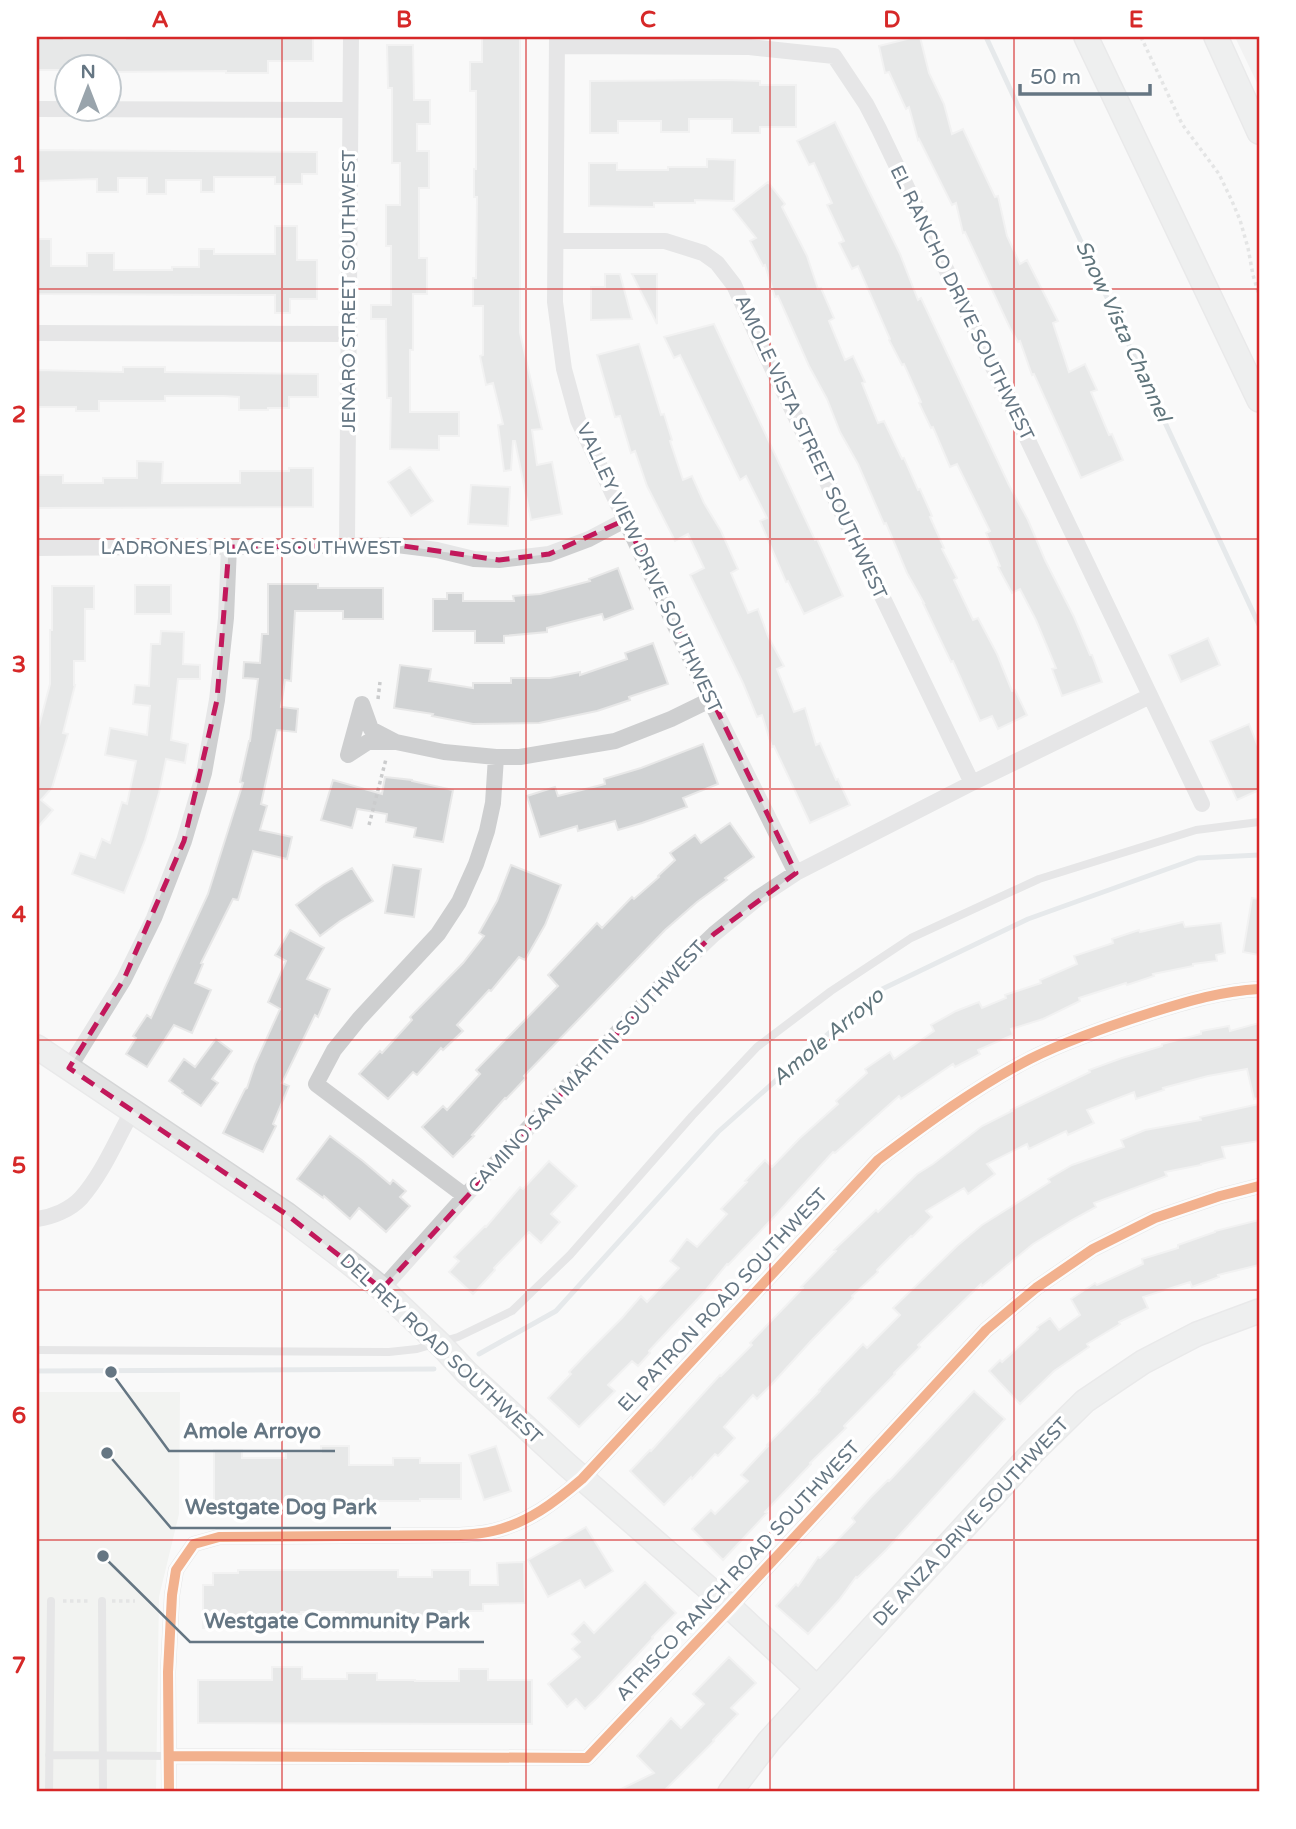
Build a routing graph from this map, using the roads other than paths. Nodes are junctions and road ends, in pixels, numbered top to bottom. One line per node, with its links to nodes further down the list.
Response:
1 (351, 37): 6 (street, JENARO STREET SOUTHWEST)
2 (1086, 37): 11 (street)
3 (1216, 37): 7 (street)
4 (557, 41): 8 (street, VALLEY VIEW DRIVE SOUTHWEST); 16 (street, EL RANCHO DRIVE SOUTHWEST)
5 (37, 109): 6 (street)
6 (350, 110): 10 (street, JENARO STREET SOUTHWEST)
7 (1259, 132)
8 (556, 241): 12 (street, VALLEY VIEW DRIVE SOUTHWEST); 20 (street, AMOLE VISTA STREET SOUTHWEST)
9 (37, 333): 10 (street)
10 (350, 334): 13 (street, JENARO STREET SOUTHWEST)
11 (1259, 400)
12 (625, 520): 13 (street, LADRONES PLACE SOUTHWEST); 17 (street, VALLEY VIEW DRIVE SOUTHWEST)
13 (347, 545): 14 (street, LADRONES PLACE SOUTHWEST)
14 (229, 547): 15 (street, LADRONES PLACE SOUTHWEST); 26 (street)
15 (37, 548)
16 (1150, 696): 20 (street, CAMINO SAN MARTIN SOUTHWEST); 21 (street, EL RANCHO DRIVE SOUTHWEST)
17 (710, 699): 19 (street); 23 (street, VALLEY VIEW DRIVE SOUTHWEST)
18 (396, 742): 19 (street)
19 (496, 757): 29 (street)
20 (972, 783): 23 (street, CAMINO SAN MARTIN SOUTHWEST)
21 (1202, 804)
22 (1259, 822): 33 (lane)
23 (796, 873): 29 (street, CAMINO SAN MARTIN SOUTHWEST)
24 (1259, 989): 35 (street, EL PATRON ROAD SOUTHWEST)
25 (37, 1046): 26 (street, DEL REY ROAD SOUTHWEST)
26 (69, 1068): 27 (street, DEL REY ROAD SOUTHWEST)
27 (132, 1112): 30 (street); 31 (street, DEL REY ROAD SOUTHWEST)
28 (1259, 1186): 38 (street, ATRISCO RANCH ROAD SOUTHWEST)
29 (465, 1196): 31 (street, CAMINO SAN MARTIN SOUTHWEST)
30 (37, 1219)
31 (382, 1289): 33 (street, DEL REY ROAD SOUTHWEST)
32 (1259, 1311): 39 (street, DE ANZA DRIVE SOUTHWEST)
33 (441, 1345): 34 (lane); 35 (street, DEL REY ROAD SOUTHWEST)
34 (37, 1350)
35 (582, 1479): 38 (street, DEL REY ROAD SOUTHWEST); 42 (street, EL PATRON ROAD SOUTHWEST)
36 (51, 1601): 40 (lane)
37 (102, 1601): 41 (lane)
38 (730, 1607): 39 (street, DEL REY ROAD SOUTHWEST); 42 (street, ATRISCO RANCH ROAD SOUTHWEST)
39 (817, 1688): 46 (street, DE ANZA DRIVE SOUTHWEST)
40 (49, 1755): 41 (lane); 43 (lane)
41 (104, 1756): 42 (lane); 44 (lane)
42 (169, 1756): 45 (street)
43 (49, 1792)
44 (103, 1792)
45 (169, 1792)
46 (730, 1792)

